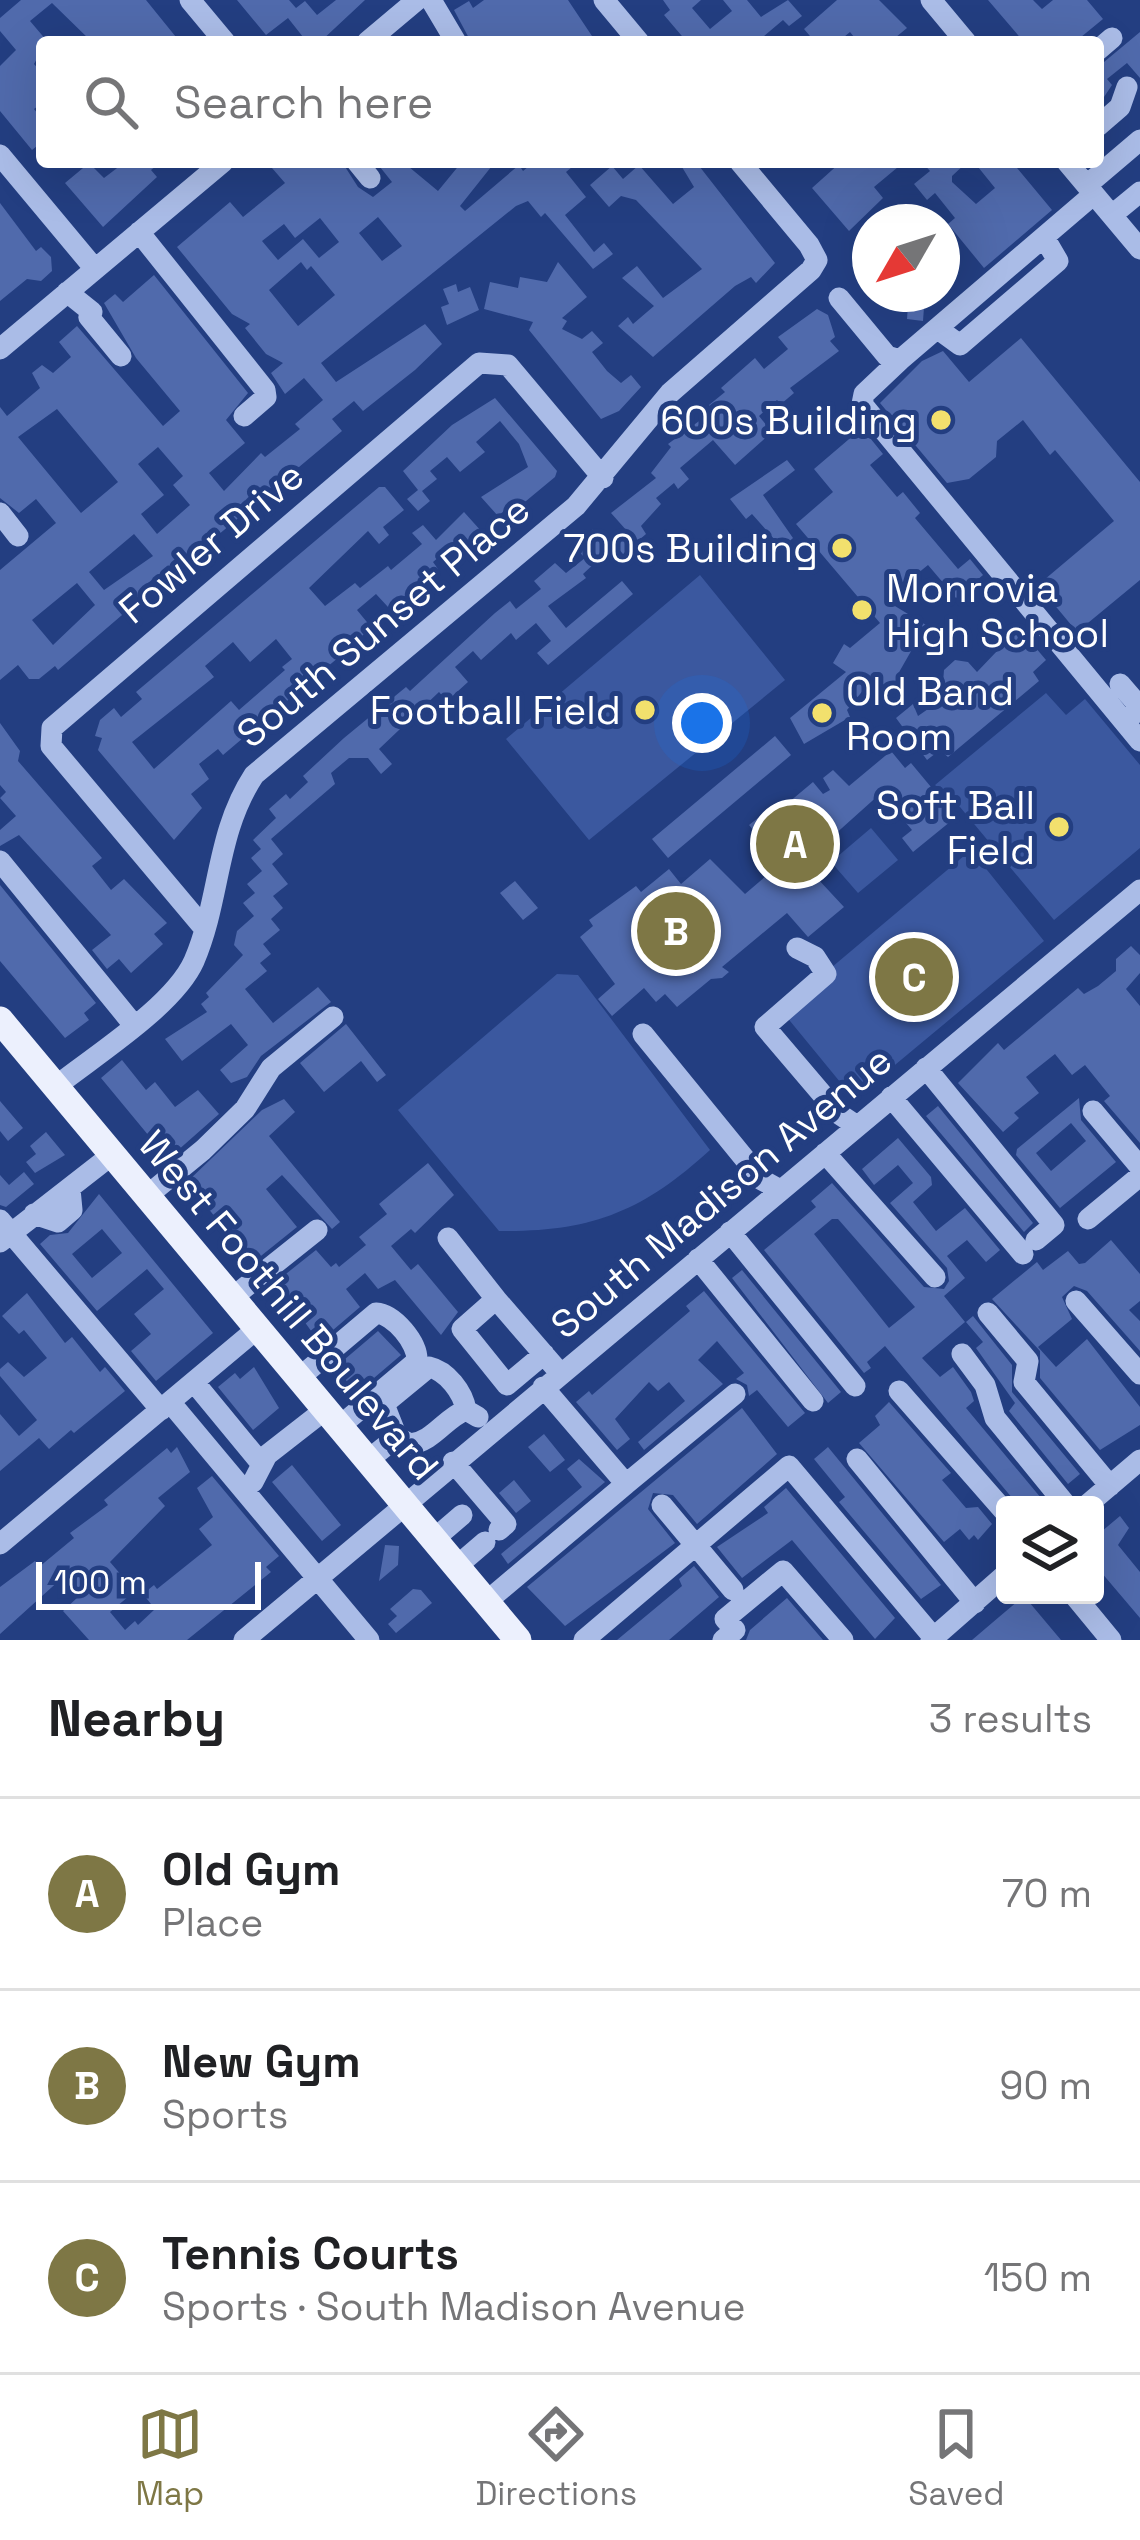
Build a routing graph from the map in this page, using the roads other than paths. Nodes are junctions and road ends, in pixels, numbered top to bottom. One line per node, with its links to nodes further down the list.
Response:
1 (190, 0): 6 (street)
2 (417, 0): 7 (street)
3 (431, 0): 8 (street)
4 (604, 0): 9 (street)
5 (931, 0): 10 (street)
6 (220, 36)
7 (374, 36)
8 (452, 36)
9 (634, 36)
10 (961, 36)
11 (1127, 86): 12 (street)
12 (1104, 121)
13 (1140, 140): 18 (street)
14 (0, 155): 23 (street)
15 (216, 168): 21 (street)
16 (745, 168): 30 (street, South Sunset Place)
17 (1072, 168): 18 (street)
18 (1090, 189): 20 (street); 28 (street)
19 (1140, 192): 20 (street)
20 (1112, 215): 22 (street)
21 (139, 232): 23 (street); 29 (street)
22 (1140, 249)
23 (95, 269): 24 (street)
24 (67, 292): 26 (street); 27 (street)
25 (839, 298): 28 (street)
26 (0, 349)
27 (121, 356)
28 (900, 361): 34 (street)
29 (244, 416)
30 (603, 478): 38 (street, South Sunset Place); 38 (street, Fowler Drive)
31 (0, 513): 32 (street)
32 (18, 536)
33 (1120, 683): 34 (street)
34 (1125, 723): 35 (street)
35 (1140, 741)
36 (0, 861): 42 (street)
37 (1140, 890): 44 (street, South Madison Avenue)
38 (204, 928): 42 (street, South Sunset Place)
39 (796, 948): 48 (street)
40 (333, 1017): 53 (street)
41 (0, 1021): 45 (main road, West Foothill Boulevard)
42 (133, 1024): 45 (street, South Sunset Place)
43 (643, 1034): 52 (street)
44 (926, 1068): 46 (street, South Madison Avenue); 46 (street)
45 (55, 1087): 50 (main road, West Foothill Boulevard)
46 (891, 1097): 48 (street, South Madison Avenue)
47 (1093, 1111): 51 (street)
48 (857, 1126): 49 (street, South Madison Avenue)
49 (825, 1153): 52 (street, South Madison Avenue); 60 (street)
50 (113, 1154): 53 (main road, West Foothill Boulevard); 56 (street)
51 (1140, 1172): 54 (street)
52 (780, 1190): 57 (street, South Madison Avenue)
53 (148, 1195): 61 (main road, West Foothill Boulevard)
54 (1088, 1219)
55 (317, 1230): 61 (street)
56 (4, 1231): 77 (street)
57 (730, 1232): 59 (street, South Madison Avenue); 73 (street)
58 (448, 1238): 62 (street)
59 (698, 1259): 71 (street, South Madison Avenue); 76 (street)
60 (935, 1277)
61 (233, 1297): 65 (main road, West Foothill Boulevard)
62 (496, 1299): 66 (street); 66 (street)
63 (1076, 1300): 69 (street)
64 (988, 1313): 86 (street)
65 (258, 1328): 70 (main road, West Foothill Boulevard); 72 (street)
66 (544, 1354): 71 (street)
67 (962, 1354): 90 (street)
68 (423, 1364): 70 (street); 78 (street); 79 (street); 81 (street)
69 (1140, 1374)
70 (299, 1378): 79 (main road, West Foothill Boulevard)
71 (552, 1380): 80 (street, South Madison Avenue); 87 (street)
72 (194, 1382): 77 (street); 84 (street)
73 (855, 1385)
74 (899, 1390): 92 (street)
75 (735, 1394): 87 (street)
76 (813, 1401)
77 (165, 1406): 88 (street); 97 (street)
78 (466, 1410): 80 (street); 81 (street)
79 (333, 1418): 82 (main road, West Foothill Boulevard); 84 (street)
80 (490, 1432): 85 (street, South Madison Avenue)
81 (397, 1437): 82 (street)
82 (368, 1460): 93 (main road, West Foothill Boulevard)
83 (857, 1460): 104 (street)
84 (260, 1462): 88 (street)
85 (453, 1462): 93 (street, South Madison Avenue); 95 (street)
86 (1125, 1473): 89 (street); 91 (street)
87 (626, 1484): 103 (street)
88 (243, 1489): 100 (street)
89 (1140, 1493)
90 (1058, 1496)
91 (1098, 1496)
92 (996, 1502)
93 (404, 1503): 96 (main road, West Foothill Boulevard); 100 (street, South Madison Avenue)
94 (662, 1505): 98 (street)
95 (474, 1506): 96 (street); 99 (street)
96 (434, 1539): 99 (main road, West Foothill Boulevard)
97 (0, 1544)
98 (694, 1544): 102 (street); 106 (street); 110 (street)
99 (457, 1566): 103 (main road, West Foothill Boulevard)
100 (317, 1578): 107 (street, South Madison Avenue); 108 (street)
101 (996, 1583): 104 (street)
102 (733, 1590)
103 (486, 1602): 109 (main road, West Foothill Boulevard)
104 (975, 1603): 106 (street)
105 (1082, 1604): 113 (street)
106 (943, 1636)
107 (244, 1640)
108 (369, 1640)
109 (518, 1640)
110 (584, 1640)
111 (724, 1640): 112 (street)
112 (843, 1640)
113 (1112, 1640)

